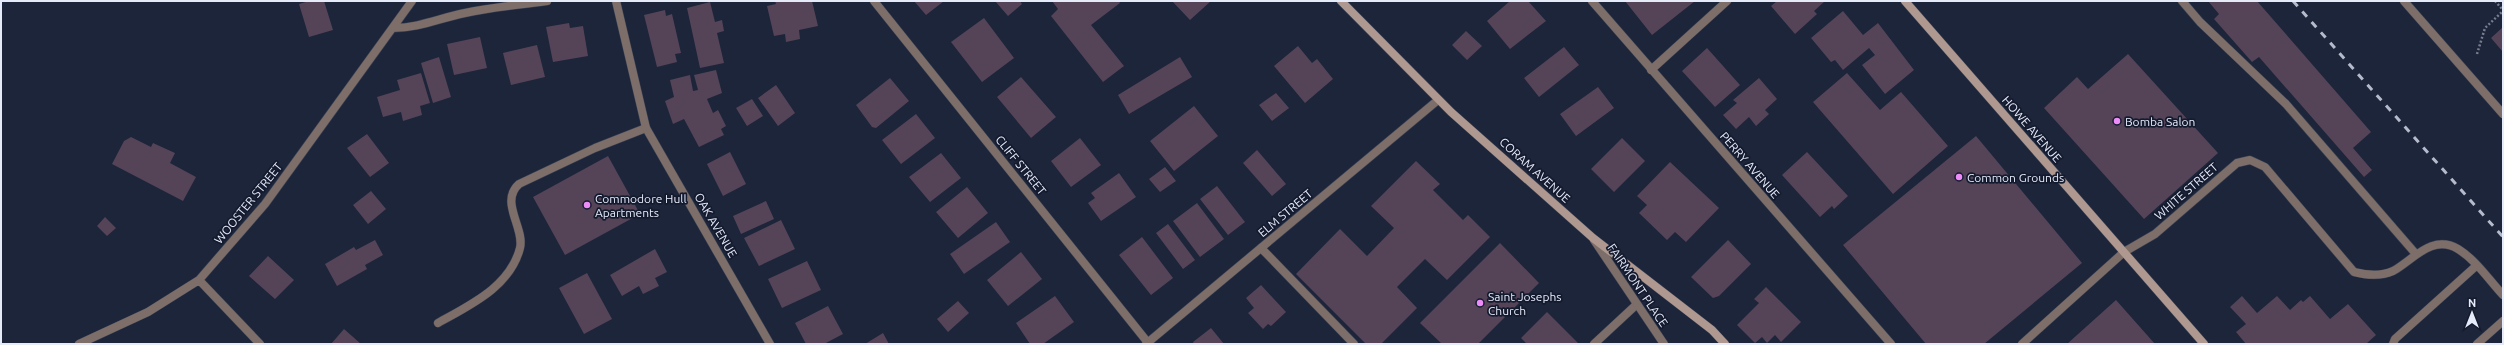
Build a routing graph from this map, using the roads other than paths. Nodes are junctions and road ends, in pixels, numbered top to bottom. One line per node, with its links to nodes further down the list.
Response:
1 (412, 1): 11 (street, WOOSTER STREET)
2 (547, 1): 11 (street)
3 (616, 1): 15 (street, OAK AVENUE)
4 (874, 1): 30 (street, CLIFF STREET)
5 (1341, 1): 13 (main road, CORAM AVENUE)
6 (1592, 1): 12 (street, PERRY AVENUE)
7 (1728, 1): 12 (street)
8 (1905, 1): 18 (main road, HOWE AVENUE)
9 (2182, 1): 19 (street)
10 (2404, 1): 14 (street)
11 (393, 28): 21 (street, WOOSTER STREET)
12 (1652, 70): 35 (street, PERRY AVENUE)
13 (1438, 100): 16 (main road, CORAM AVENUE); 17 (street, ELM STREET)
14 (2503, 114)
15 (646, 128): 25 (street); 29 (street, OAK AVENUE)
16 (1593, 238): 23 (street, FAIRMONT PLACE); 34 (main road, CORAM AVENUE)
17 (1261, 248): 30 (street, ELM STREET); 31 (street)
18 (2124, 252): 19 (street, WHITE STREET); 26 (street, WHITE STREET); 36 (main road, HOWE AVENUE)
19 (2415, 253): 20 (street)
20 (2476, 266): 22 (street); 37 (street)
21 (199, 280): 27 (street, WOOSTER STREET); 28 (street)
22 (2503, 295)
23 (1636, 305): 32 (street); 33 (street, FAIRMONT PLACE)
24 (2503, 321): 38 (street)
25 (438, 323)
26 (2026, 342)
27 (79, 344)
28 (260, 344)
29 (770, 344)
30 (1148, 344)
31 (1354, 344)
32 (1594, 344)
33 (1664, 344)
34 (1725, 344)
35 (1891, 344)
36 (2204, 344)
37 (2393, 344)
38 (2477, 344)

